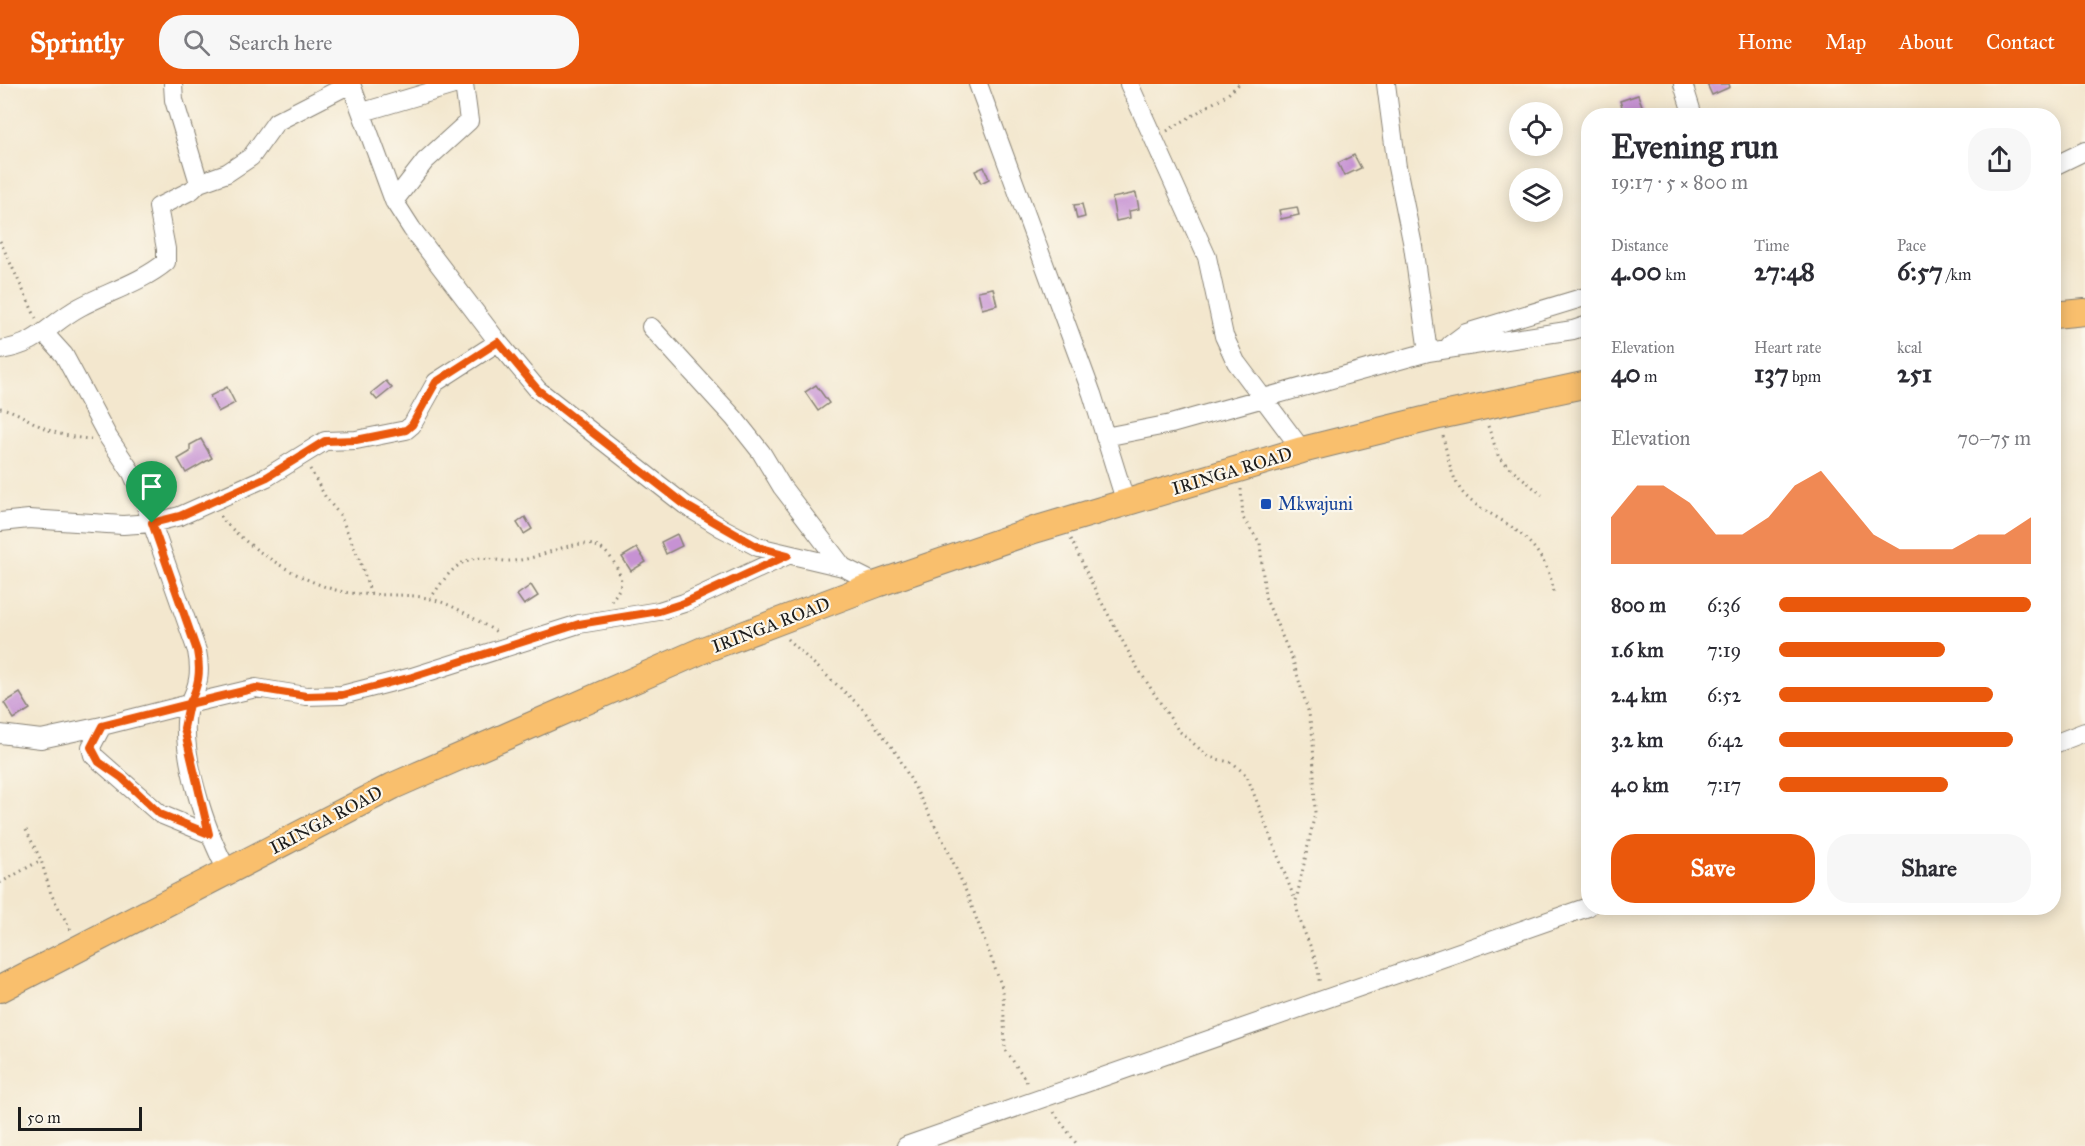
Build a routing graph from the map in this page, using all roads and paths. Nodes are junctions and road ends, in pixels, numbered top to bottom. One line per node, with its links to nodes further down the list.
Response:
1 (172, 84): 15 (street)
2 (350, 84): 11 (street); 15 (street)
3 (457, 84): 11 (street)
4 (464, 84): 16 (street)
5 (978, 84): 33 (street)
6 (1129, 84): 12 (street)
7 (1239, 84): 12 (path)
8 (1386, 84): 27 (street)
9 (1683, 84): 10 (street)
10 (1690, 108)
11 (363, 112): 16 (street)
12 (1153, 139): 29 (street)
13 (2085, 151): 14 (street)
14 (2061, 163)
15 (200, 183): 23 (street)
16 (394, 201): 24 (street)
17 (0, 241): 23 (path)
18 (1581, 298): 25 (street)
19 (2085, 312): 20 (highway)
20 (2061, 314)
21 (651, 327): 45 (street)
22 (1581, 327): 25 (street)
23 (45, 334): 26 (street); 34 (street)
24 (498, 342): 36 (street); 44 (street)
25 (1447, 349): 27 (street)
26 (0, 350)
27 (1428, 352): 29 (street)
28 (1581, 386): 30 (highway, IRINGA ROAD)
29 (1265, 397): 33 (street); 35 (street)
30 (1484, 407): 32 (highway, IRINGA ROAD); 38 (path)
31 (0, 408): 34 (path)
32 (1438, 416): 35 (highway, IRINGA ROAD); 47 (path)
33 (1105, 437): 39 (street)
34 (110, 441): 43 (street)
35 (1302, 450): 37 (highway, IRINGA ROAD)
36 (303, 454): 40 (street); 48 (path)
37 (1245, 467): 39 (highway, IRINGA ROAD); 63 (path)
38 (1542, 495)
39 (1126, 502): 41 (highway, IRINGA ROAD)
40 (210, 503): 43 (street); 48 (path)
41 (1063, 521): 46 (highway, IRINGA ROAD); 63 (path)
42 (0, 522): 43 (street)
43 (152, 523): 53 (street)
44 (788, 555): 45 (street); 50 (street)
45 (843, 567): 46 (street)
46 (877, 584): 51 (highway, IRINGA ROAD)
47 (1554, 593)
48 (371, 595): 49 (path)
49 (430, 599): 50 (path); 52 (path)
50 (600, 619): 52 (street)
51 (773, 625): 61 (highway, IRINGA ROAD); 68 (path)
52 (521, 640): 53 (street)
53 (189, 704): 54 (street); 59 (street)
54 (102, 726): 56 (street); 59 (street)
55 (2085, 732): 57 (street)
56 (0, 734)
57 (2061, 741)
58 (26, 830): 60 (path)
59 (209, 834): 61 (street)
60 (41, 860): 62 (path); 65 (path)
61 (228, 872): 65 (highway, IRINGA ROAD)
62 (0, 884)
63 (1296, 901): 67 (path)
64 (1581, 909): 67 (street)
65 (84, 945): 66 (highway, IRINGA ROAD)
66 (0, 989)
67 (1318, 1002): 68 (street)
68 (1037, 1098): 69 (street); 70 (path)
69 (906, 1146)
70 (1078, 1146)

